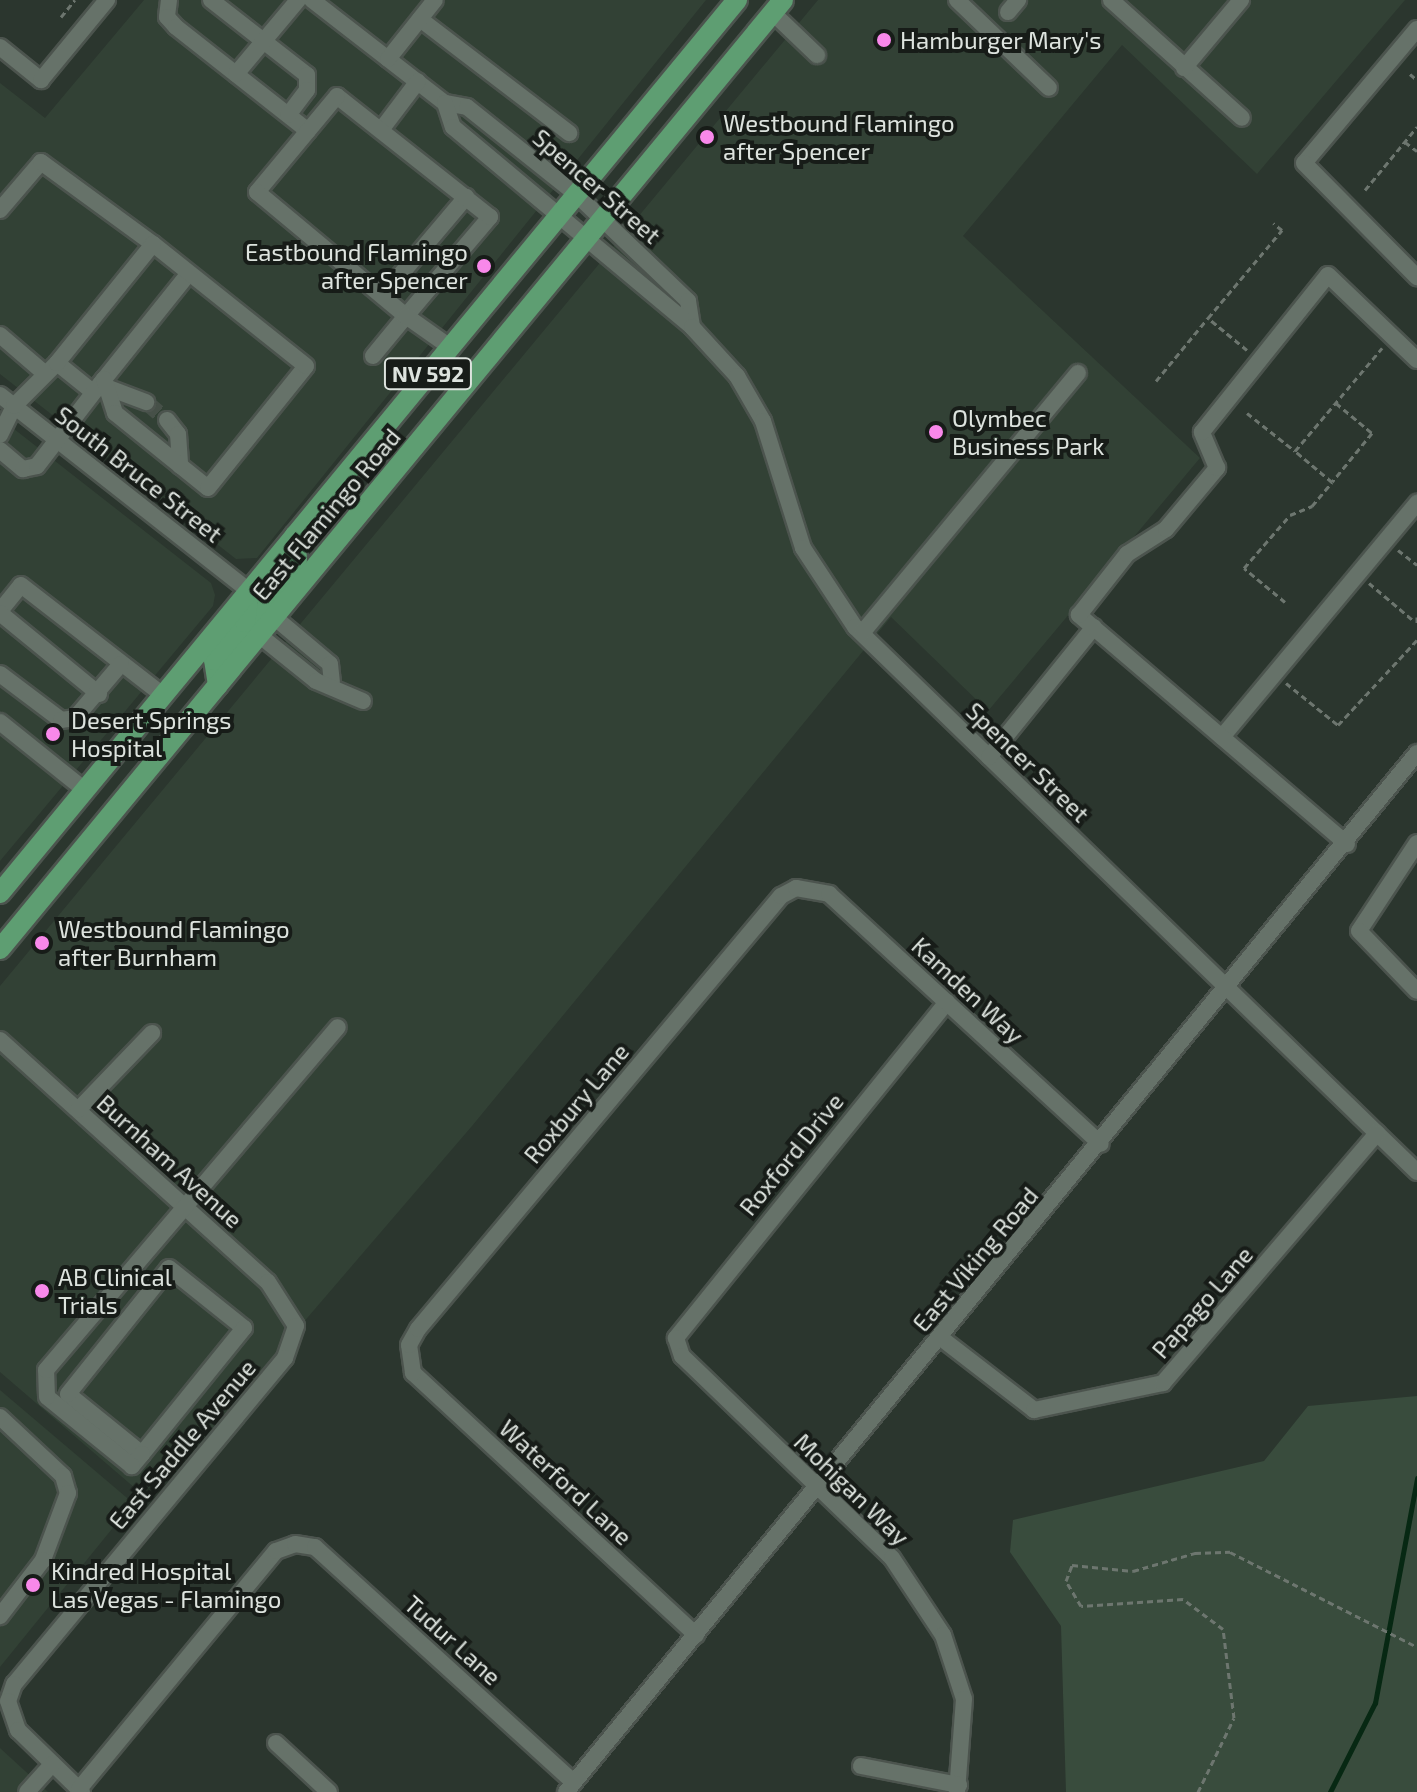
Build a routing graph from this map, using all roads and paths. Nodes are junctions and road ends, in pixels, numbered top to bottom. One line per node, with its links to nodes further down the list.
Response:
1 (75, 0): 13 (path)
2 (107, 0): 17 (street)
3 (169, 0): 21 (street)
4 (211, 0): 16 (street)
5 (298, 0): 16 (street)
6 (312, 0): 19 (street, Spencer Street)
7 (435, 0): 14 (street)
8 (737, 0): 36 (main road, East Flamingo Road / NV 592)
9 (957, 0): 25 (street)
10 (1241, 0): 20 (street)
11 (1120, 3): 20 (street)
12 (778, 6): 18 (street); 40 (main road, East Flamingo Road / NV 592)
13 (61, 17)
14 (420, 19): 19 (street); 32 (street)
15 (1417, 29): 45 (street)
16 (264, 41): 21 (street); 27 (street)
17 (0, 47)
18 (817, 55)
19 (388, 59): 24 (street, Spencer Street)
20 (1184, 68): 28 (street)
21 (236, 74): 27 (street)
22 (1410, 74): 23 (path)
23 (1417, 80)
24 (418, 81): 26 (street, Spencer Street); 30 (street)
25 (1049, 88)
26 (445, 103): 36 (street, Spencer Street); 39 (street, Spencer Street)
27 (288, 115): 31 (street)
28 (1242, 118)
29 (1417, 127): 33 (path)
30 (381, 130): 31 (street); 37 (street)
31 (308, 131): 46 (street)
32 (569, 133)
33 (1405, 142): 34 (path); 35 (path)
34 (1417, 151)
35 (1365, 190)
36 (576, 194): 39 (main road, East Flamingo Road / NV 592); 40 (street, Spencer Street)
37 (466, 197): 46 (street); 47 (street)
38 (0, 210): 43 (street)
39 (560, 213): 42 (street, Spencer Street); 52 (main road, East Flamingo Road / NV 592)
40 (602, 218): 42 (main road, East Flamingo Road / NV 592); 49 (street, Spencer Street)
41 (1273, 223): 48 (path)
42 (587, 238): 49 (street, Spencer Street); 79 (main road, East Flamingo Road / NV 592)
43 (153, 244): 44 (street); 56 (street)
44 (189, 273): 59 (street); 69 (street)
45 (1417, 277)
46 (385, 293): 47 (street)
47 (406, 316): 52 (street); 53 (street)
48 (1208, 318): 54 (path); 58 (path)
49 (692, 327): 82 (street, Spencer Street)
50 (0, 335): 56 (street)
51 (1392, 336): 54 (street); 55 (street); 62 (path)
52 (450, 347): 72 (main road, East Flamingo Road / NV 592)
53 (373, 356)
54 (1259, 360): 81 (street)
55 (1417, 360)
56 (50, 367): 59 (street); 60 (street)
57 (1078, 373): 82 (street)
58 (1156, 381)
59 (101, 386): 61 (street); 66 (street); 69 (street)
60 (7, 401): 65 (street); 66 (street, South Bruce Street)
61 (146, 402)
62 (1336, 403): 68 (path); 70 (path)
63 (1247, 413): 68 (path)
64 (167, 420): 69 (street)
65 (0, 435)
66 (61, 443): 67 (street); 76 (street, South Bruce Street)
67 (0, 450)
68 (1295, 451): 70 (path)
69 (180, 466)
70 (1332, 482): 77 (path)
71 (1417, 503): 73 (street)
72 (295, 535): 76 (main road, East Flamingo Road / NV 592); 83 (main road)
73 (1386, 540): 74 (path); 75 (street)
74 (1417, 565)
75 (1357, 573): 80 (path); 87 (street)
76 (249, 591): 89 (main road); 91 (main road, East Flamingo Road / NV 592)
77 (1285, 602)
78 (0, 612): 85 (street); 90 (street)
79 (274, 617): 83 (main road, East Flamingo Road / NV 592); 88 (street)
80 (1416, 620)
81 (1094, 627): 94 (street); 96 (street)
82 (862, 633): 96 (street, Spencer Street)
83 (259, 635): 88 (street); 89 (main road, East Flamingo Road / NV 592)
84 (1417, 640): 87 (path)
85 (121, 664): 90 (street); 91 (street)
86 (0, 674): 90 (street)
87 (1271, 678): 94 (street)
88 (332, 682): 92 (street)
89 (218, 685): 102 (main road, East Flamingo Road / NV 592)
90 (99, 694)
91 (163, 695): 97 (main road, East Flamingo Road / NV 592)
92 (363, 701)
93 (0, 722): 97 (street)
94 (1222, 737): 99 (street)
95 (1417, 753): 99 (street, East Viking Road)
96 (989, 757): 103 (street, Spencer Street)
97 (85, 790): 101 (main road, East Flamingo Road / NV 592)
98 (1417, 843): 104 (street)
99 (1347, 844): 103 (street, East Viking Road)
100 (796, 888): 105 (street, Kamden Way); 117 (street, Roxbury Lane)
101 (0, 893)
102 (0, 949)
103 (1228, 990): 110 (street, Spencer Street); 111 (street, East Viking Road)
104 (1417, 991)
105 (947, 1002): 111 (street, Kamden Way); 115 (street, Roxford Drive)
106 (338, 1027): 113 (street)
107 (152, 1033): 109 (street)
108 (0, 1040): 109 (street, Burnham Avenue)
109 (78, 1110): 113 (street, Burnham Avenue)
110 (1377, 1133): 112 (street, Spencer Street); 116 (street, Papago Lane)
111 (1101, 1144): 116 (street, East Viking Road)
112 (1417, 1172)
113 (184, 1206): 114 (street, Burnham Avenue); 119 (street)
114 (296, 1326): 125 (street, East Saddle Avenue)
115 (676, 1338): 120 (street, Mohigan Way)
116 (941, 1338): 120 (street, East Viking Road)
117 (408, 1360): 122 (street, Waterford Lane)
118 (0, 1417): 121 (street)
119 (142, 1454): 119 (street)
120 (817, 1488): 122 (street, East Viking Road); 128 (street, Mohigan Way)
121 (0, 1616)
122 (696, 1635): 127 (street, East Viking Road)
123 (1417, 1647): 132 (path)
124 (276, 1743): 131 (street)
125 (52, 1764): 129 (street); 130 (street)
126 (861, 1766): 128 (street)
127 (570, 1787): 129 (street, Tudur Lane)
128 (958, 1788)
129 (80, 1791)
130 (27, 1792)
131 (329, 1792)
132 (1198, 1792)

